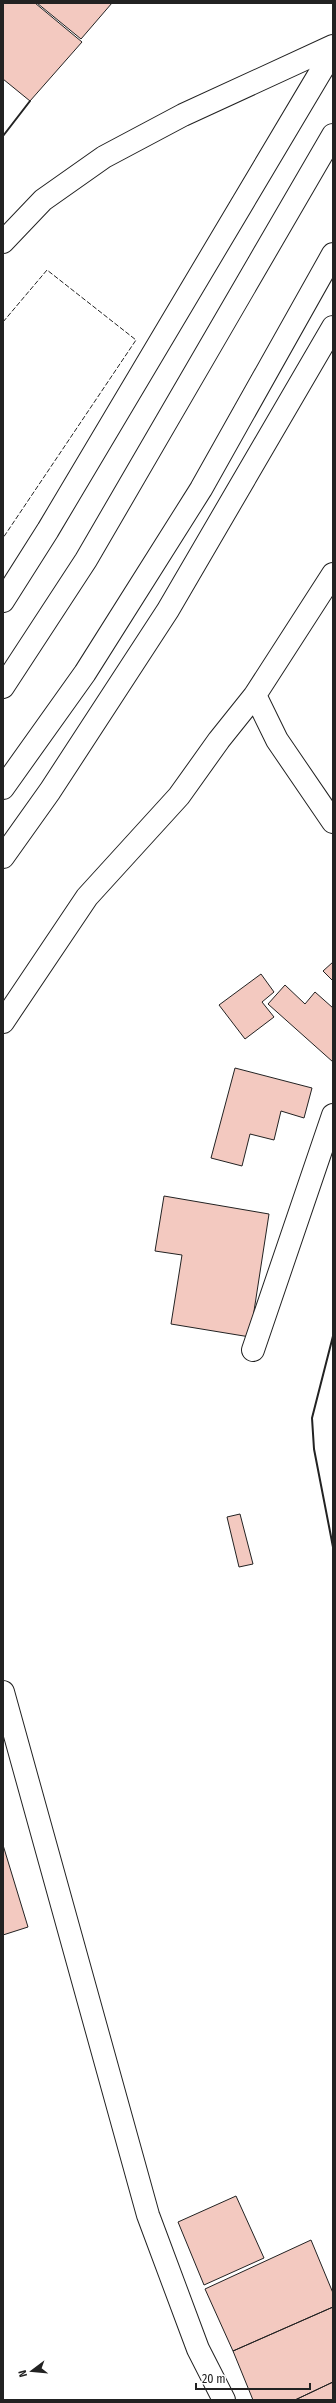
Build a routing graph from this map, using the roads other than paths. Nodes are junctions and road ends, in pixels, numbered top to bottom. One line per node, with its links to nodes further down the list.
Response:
1 (333, 46): 4 (main road)
2 (333, 51): 8 (main road)
3 (333, 135): 9 (main road)
4 (3, 242)
5 (333, 254): 11 (main road)
6 (333, 327): 13 (main road)
7 (333, 574): 10 (main road)
8 (3, 601)
9 (3, 687)
10 (255, 695): 12 (main road); 14 (main road)
11 (3, 788)
12 (333, 822)
13 (3, 857)
14 (3, 1022)
15 (333, 1115): 16 (main road)
16 (253, 1350)
17 (3, 1692): 18 (main road)
18 (224, 2400)

